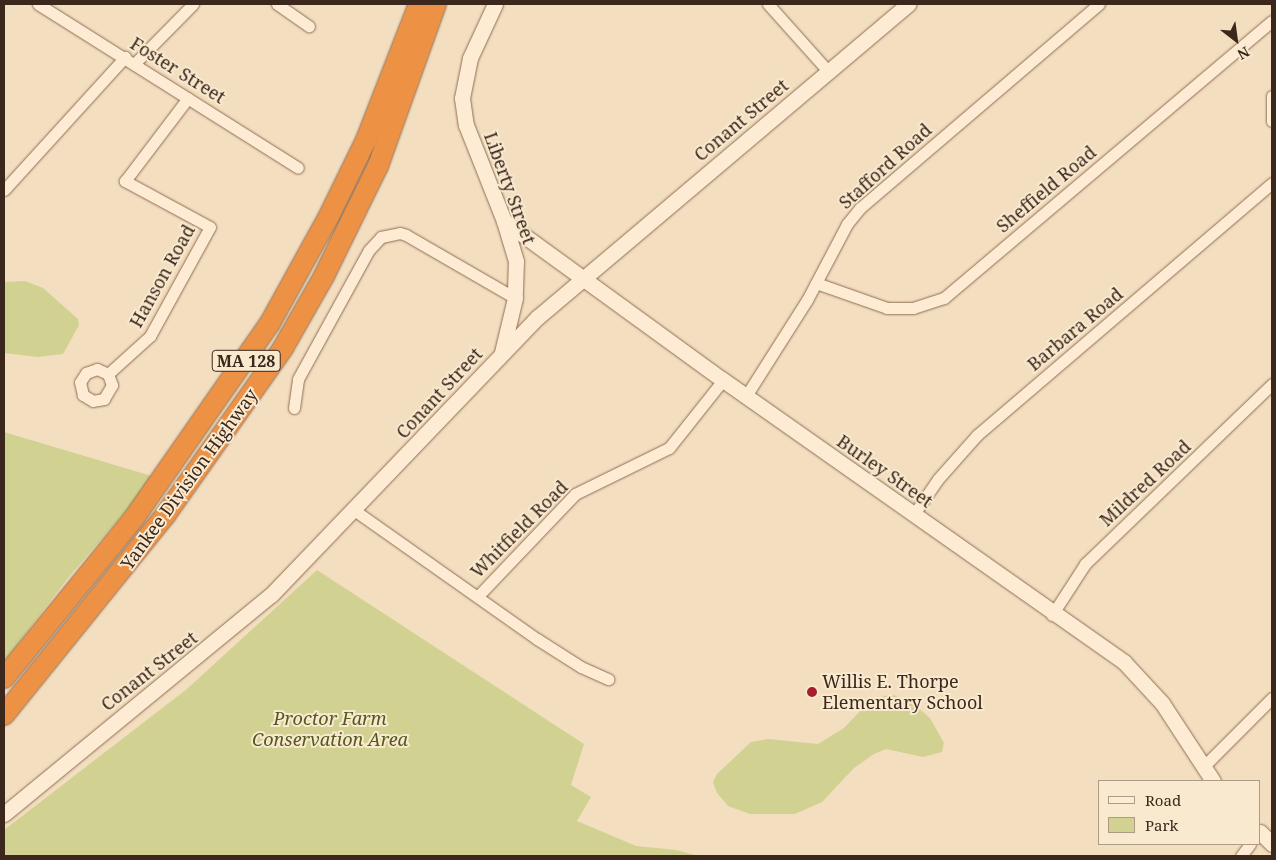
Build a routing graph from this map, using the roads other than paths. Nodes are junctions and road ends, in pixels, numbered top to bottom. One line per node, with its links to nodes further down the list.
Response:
1 (38, 4): 14 (street, Foster Street)
2 (194, 4): 14 (street)
3 (277, 4): 13 (street)
4 (411, 4): 20 (highway)
5 (419, 4): 20 (highway, Yankee Division Highway / MA 128)
6 (436, 4): 19 (highway, Yankee Division Highway / MA 128)
7 (448, 4): 19 (highway)
8 (495, 4): 24 (main road, Liberty Street)
9 (768, 4): 15 (street)
10 (908, 4): 15 (main road, Conant Street)
11 (1099, 4): 26 (street, Stafford Road)
12 (1272, 21): 26 (street, Sheffield Road)
13 (309, 26)
14 (130, 60): 17 (street, Foster Street); 23 (street)
15 (828, 71): 25 (main road, Conant Street)
16 (1272, 96): 18 (street)
17 (188, 98): 21 (street, Foster Street); 29 (street, Hanson Road)
18 (1272, 121)
19 (393, 128): 41 (highway, Yankee Division Highway / MA 128)
20 (366, 140): 38 (highway, Yankee Division Highway / MA 128)
21 (298, 168)
22 (1272, 183): 35 (street, Barbara Road)
23 (4, 190)
24 (504, 221): 25 (main road, Burley Street); 27 (main road, Liberty Street)
25 (582, 279): 28 (main road, Conant Street); 30 (main road, Burley Street)
26 (816, 283): 32 (street, Stafford Road)
27 (515, 298): 28 (main road, Liberty Street); 33 (street)
28 (502, 353): 34 (main road, Conant Street)
29 (108, 374)
30 (723, 380): 32 (main road, Burley Street); 36 (street, Whitfield Road)
31 (1272, 384): 37 (street, Mildred Road)
32 (746, 396): 35 (main road, Burley Street)
33 (294, 408)
34 (354, 510): 36 (street); 44 (main road, Conant Street)
35 (914, 514): 37 (main road, Burley Street)
36 (478, 596): 39 (street)
37 (1052, 614): 42 (main road, Burley Street)
38 (4, 678)
39 (608, 679)
40 (1272, 698): 42 (street)
41 (4, 714)
42 (1203, 767): 43 (main road, Burley Street)
43 (1212, 780)
44 (4, 814)
45 (1261, 833): 46 (main road)
46 (1272, 844)
47 (1249, 845): 48 (street)
48 (1240, 856)

